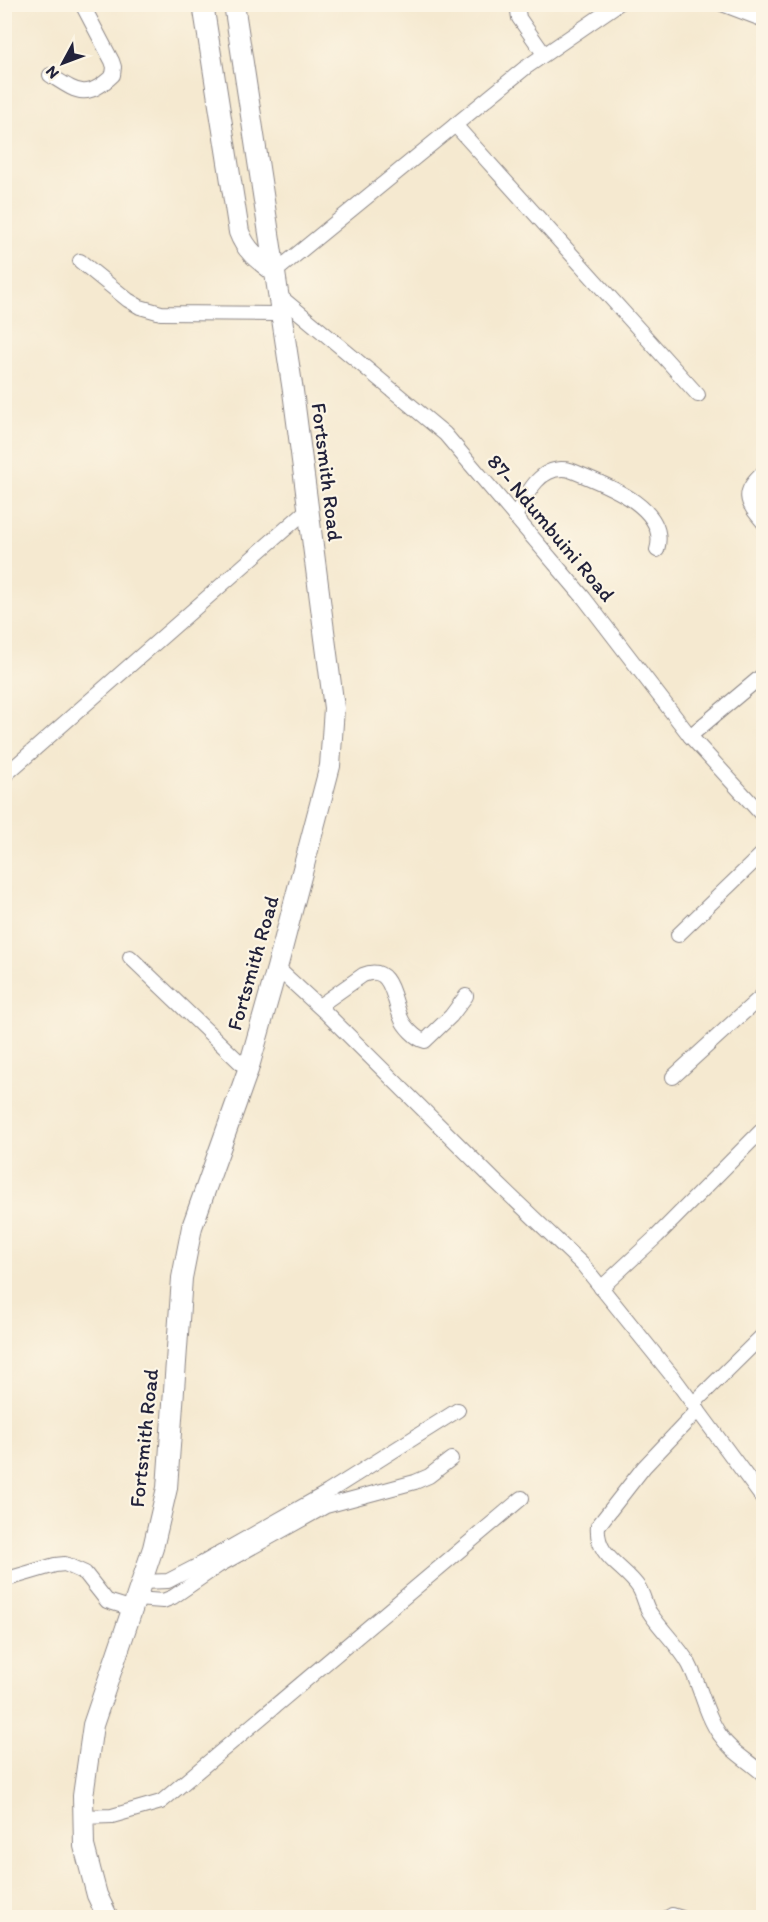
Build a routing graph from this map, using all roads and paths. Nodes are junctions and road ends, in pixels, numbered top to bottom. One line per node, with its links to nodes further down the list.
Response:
1 (82, 4): 9 (street)
2 (203, 4): 12 (street)
3 (234, 4): 12 (street, Fortsmith Road)
4 (517, 4): 8 (street)
5 (618, 4): 8 (street)
6 (722, 4): 7 (street)
7 (764, 20)
8 (544, 54): 10 (street)
9 (50, 75)
10 (455, 126): 12 (street); 15 (street)
11 (80, 261): 14 (street)
12 (275, 272): 13 (street, Fortsmith Road)
13 (277, 294): 14 (street, Fortsmith Road); 18 (street, 87- Ndumbuini Road)
14 (280, 314): 17 (street, Fortsmith Road)
15 (698, 395)
16 (764, 472): 19 (street)
17 (307, 510): 23 (street); 28 (street, Fortsmith Road)
18 (515, 517): 20 (street); 22 (street, 87- Ndumbuini Road)
19 (764, 523)
20 (657, 550)
21 (764, 674): 22 (street)
22 (690, 736): 24 (street, 87- Ndumbuini Road)
23 (4, 776)
24 (764, 817)
25 (764, 852): 26 (street)
26 (678, 935)
27 (130, 957): 32 (street)
28 (277, 968): 31 (street); 32 (street, Fortsmith Road)
29 (764, 994): 33 (street)
30 (466, 996): 31 (street)
31 (319, 1006): 35 (street)
32 (248, 1070): 43 (street, Fortsmith Road)
33 (673, 1077)
34 (764, 1128): 35 (street)
35 (602, 1288): 37 (street)
36 (764, 1334): 37 (street)
37 (695, 1407): 41 (street); 44 (street)
38 (458, 1410): 43 (street)
39 (451, 1459): 43 (street)
40 (522, 1498): 45 (street)
41 (764, 1500)
42 (4, 1580): 43 (street)
43 (137, 1597): 45 (street, Fortsmith Road)
44 (764, 1775)
45 (83, 1817): 46 (street, Fortsmith Road)
46 (108, 1917)
47 (667, 1917): 48 (street)
48 (682, 1917)

